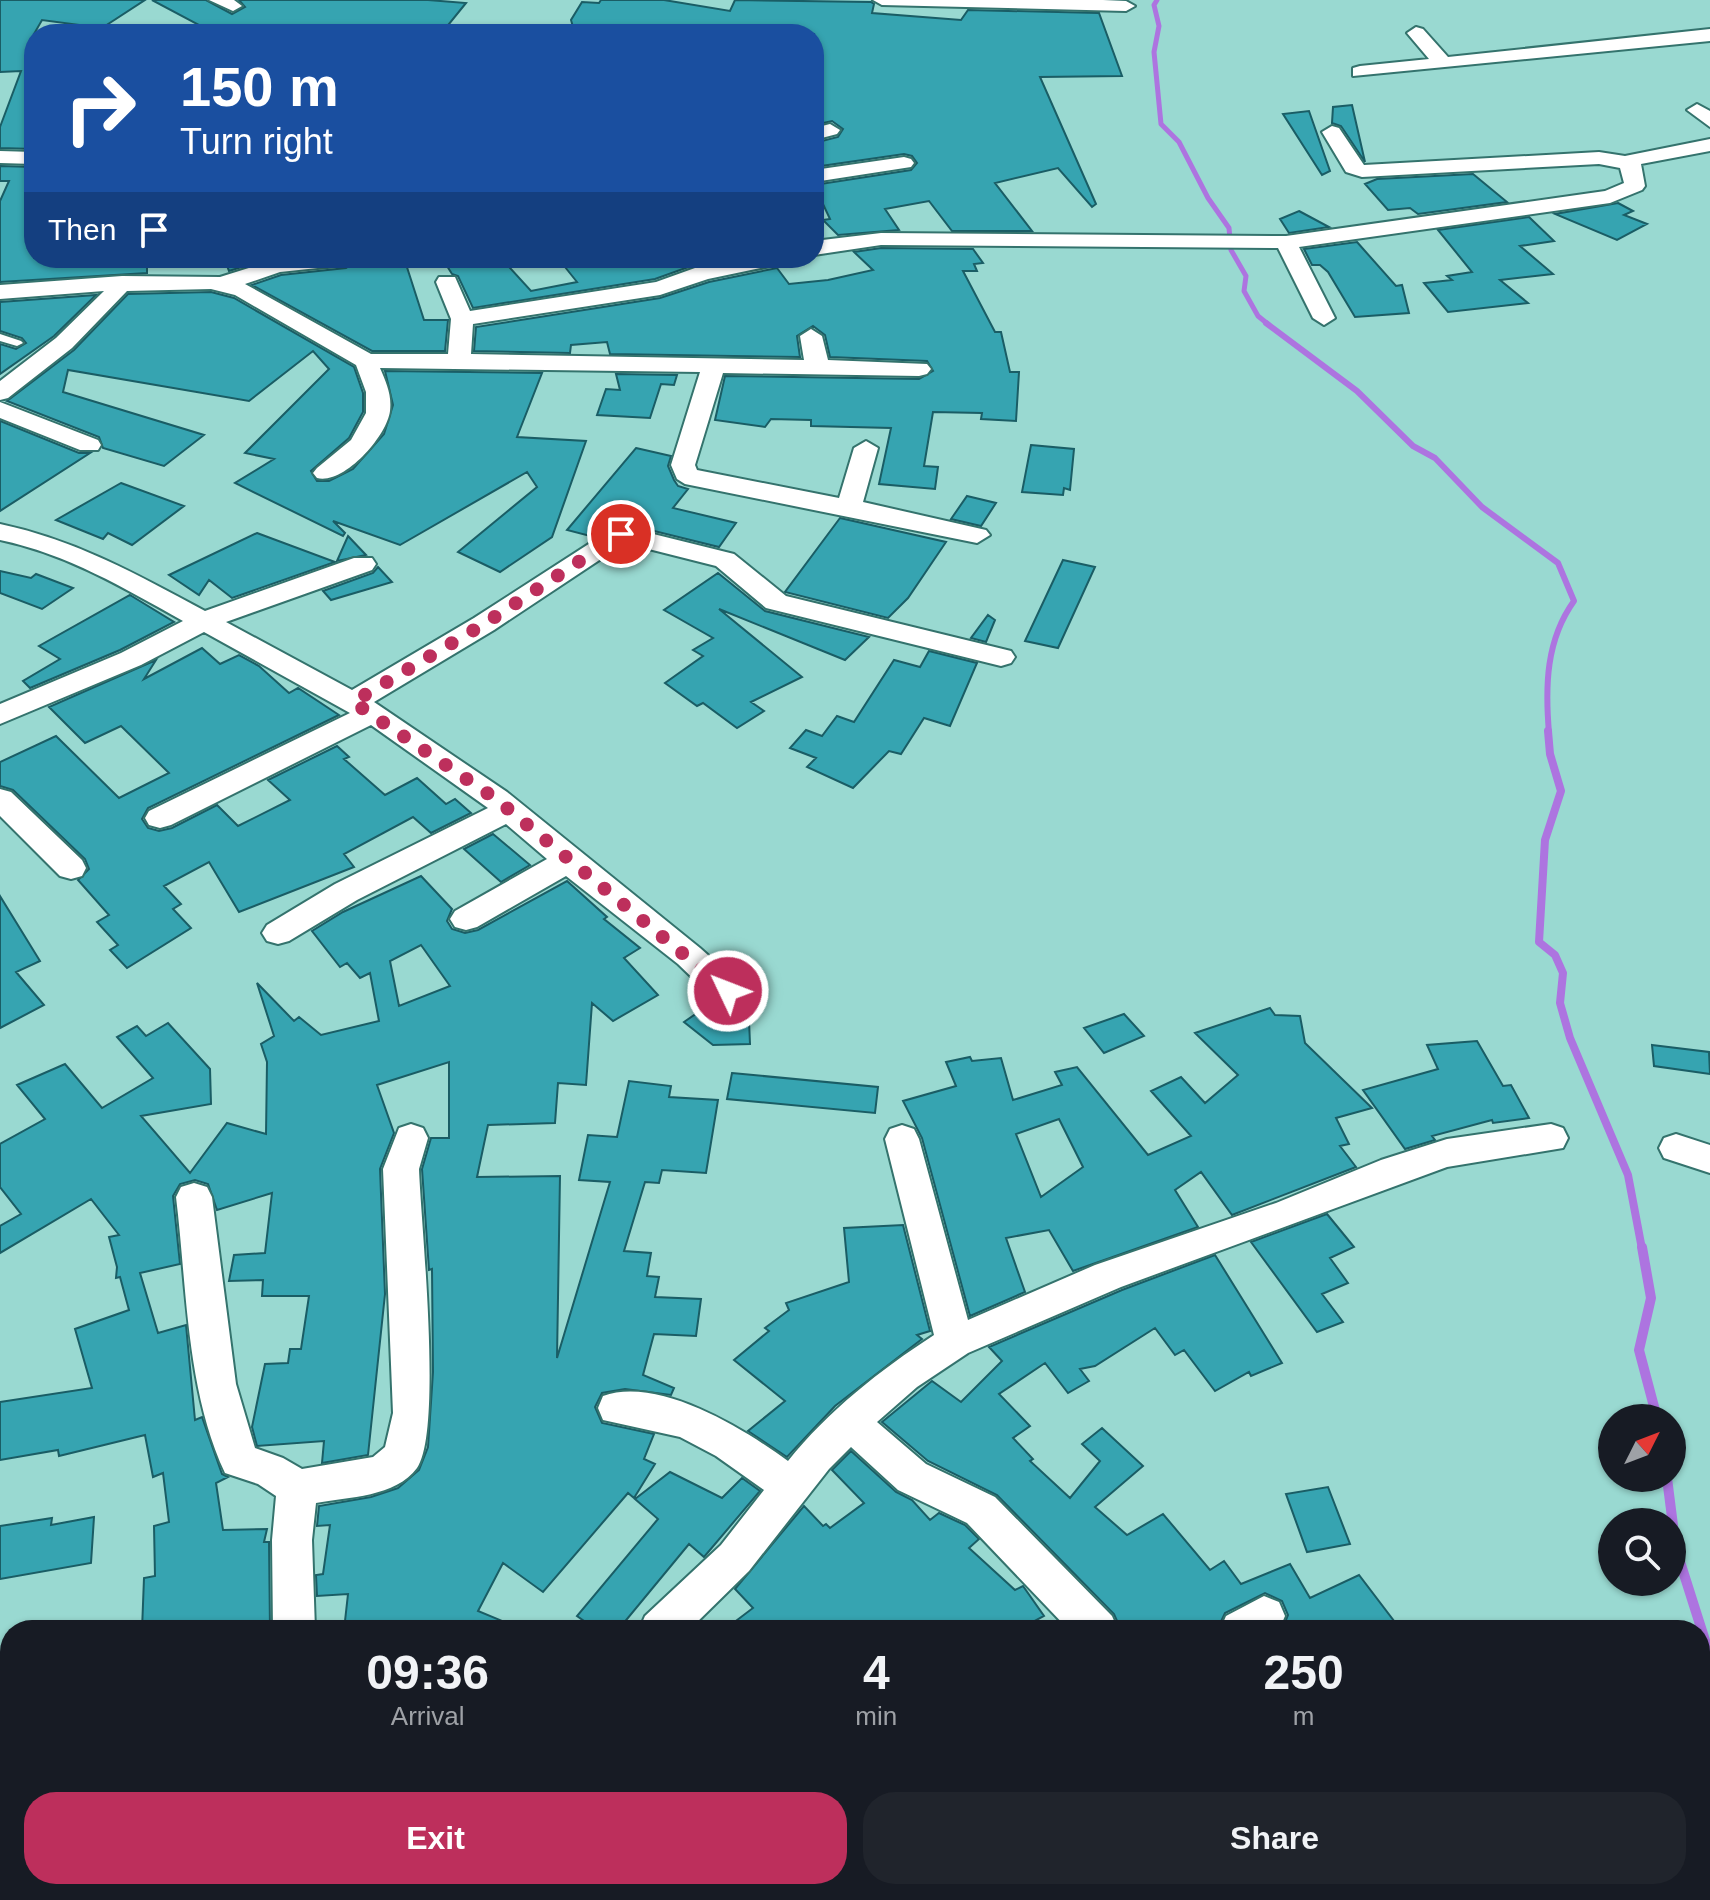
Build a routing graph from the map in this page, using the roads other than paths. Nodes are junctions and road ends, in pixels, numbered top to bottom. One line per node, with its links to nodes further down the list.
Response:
1 (882, 0): 2 (street)
2 (1126, 6)
3 (1416, 33): 5 (street)
4 (1710, 35): 5 (street)
5 (1443, 63): 6 (street)
6 (1360, 72)
7 (1332, 132): 12 (street)
8 (1572, 138): 12 (street)
9 (1710, 145): 14 (street)
10 (0, 157): 11 (street)
11 (24, 158)
12 (1599, 158): 14 (street)
13 (904, 163): 15 (street)
14 (1629, 163): 16 (street)
15 (824, 175)
16 (1286, 242): 17 (street); 27 (street)
17 (824, 247)
18 (58, 268): 25 (street)
19 (211, 268): 22 (street)
20 (270, 268): 22 (street)
21 (728, 268): 28 (street)
22 (218, 282): 24 (street); 32 (street)
23 (447, 282): 28 (street)
24 (122, 283): 25 (street); 37 (street)
25 (59, 286): 26 (street)
26 (0, 292)
27 (1324, 318)
28 (462, 319): 33 (street)
29 (811, 336): 35 (street)
30 (0, 337): 31 (lane)
31 (17, 343)
32 (366, 361): 33 (street); 41 (street)
33 (459, 361): 34 (street)
34 (714, 365): 35 (street); 42 (street)
35 (817, 365): 36 (street)
36 (919, 369)
37 (0, 393)
38 (0, 409): 39 (street)
39 (89, 445)
40 (866, 448): 42 (street)
41 (326, 473)
42 (849, 507): 44 (street)
43 (0, 532): 46 (street)
44 (977, 535)
45 (363, 564): 46 (street)
46 (206, 620): 48 (street); 49 (street)
47 (1001, 657): 48 (street)
48 (363, 707): 51 (street); 52 (street)
49 (0, 715)
50 (0, 799): 54 (street)
51 (510, 810): 53 (street); 56 (street)
52 (160, 818)
53 (568, 861): 55 (street); 57 (street)
54 (71, 868)
55 (466, 919)
56 (278, 933)
57 (742, 1005)
58 (411, 1138): 68 (street)
59 (1551, 1138): 64 (street)
60 (902, 1139): 64 (street)
61 (1676, 1148): 62 (street)
62 (1710, 1159)
63 (194, 1197): 68 (street)
64 (955, 1342): 66 (street)
65 (617, 1408): 67 (street)
66 (850, 1422): 67 (street); 71 (street)
67 (791, 1487): 70 (street)
68 (297, 1488): 69 (street)
69 (294, 1620)
70 (670, 1620)
71 (1087, 1620)

